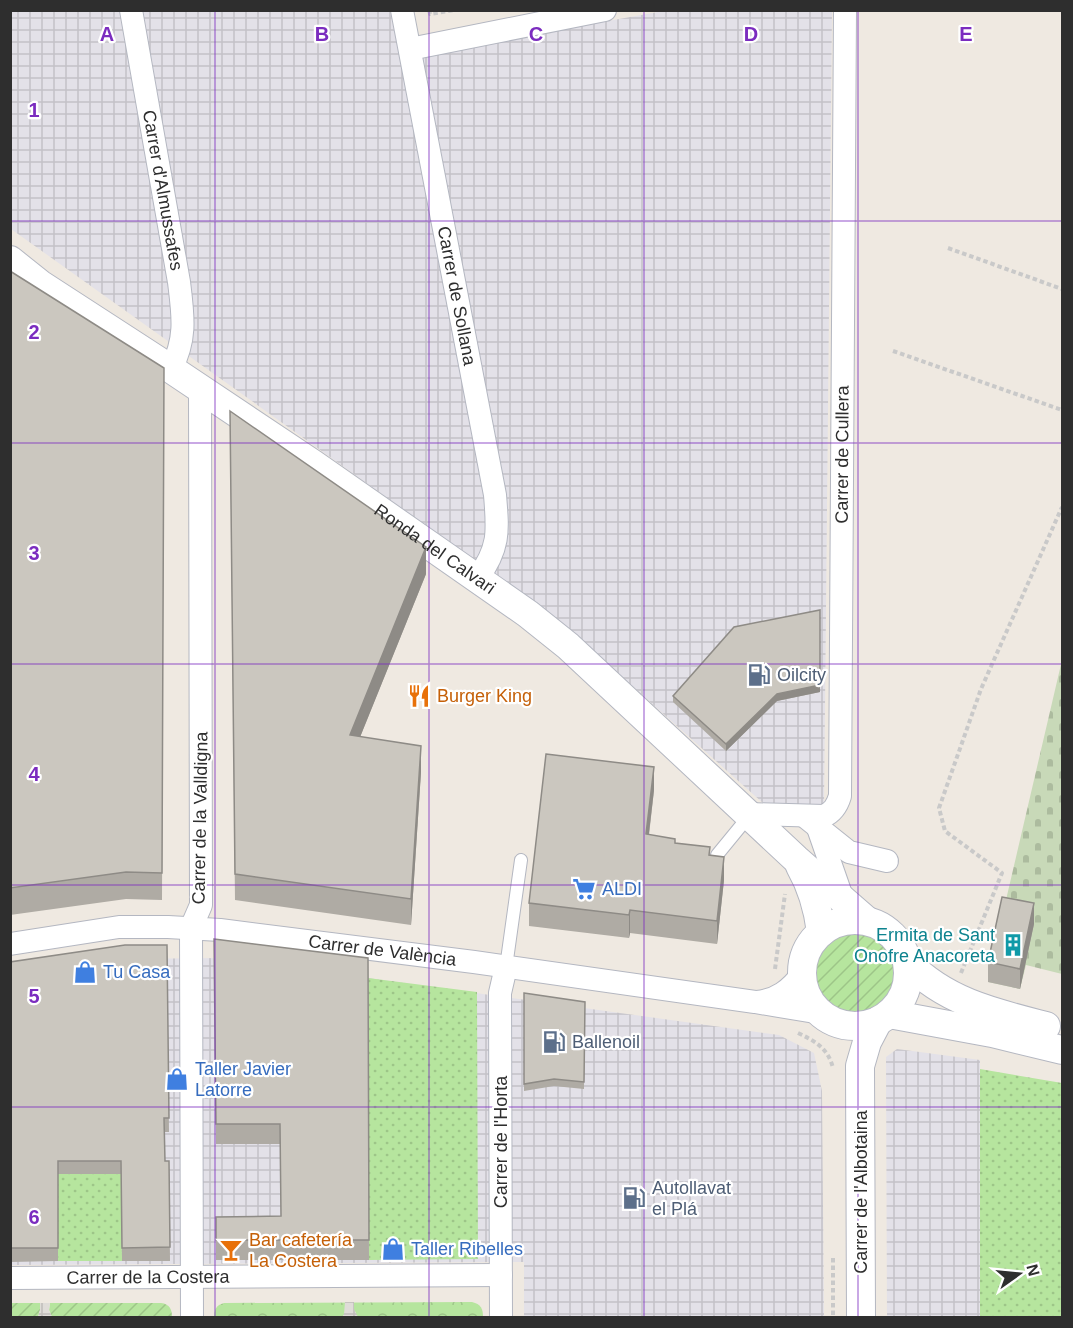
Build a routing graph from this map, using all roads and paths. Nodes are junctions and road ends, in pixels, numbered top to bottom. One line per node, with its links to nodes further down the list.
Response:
1 (130, 10): 14 (street, Carrer d'Almussafes)
2 (402, 10): 7 (street, Carrer de Sollana)
3 (429, 10): 4 (path)
4 (454, 10)
5 (605, 10): 7 (street)
6 (845, 10): 20 (street, Carrer de Cullera)
7 (410, 49): 18 (street, Carrer de Sollana)
8 (948, 249): 12 (path)
9 (10, 260): 11 (street, Ronda del Calvari)
10 (10, 273): 11 (street, Ronda del Calvari)
11 (40, 284): 14 (street, Ronda del Calvari)
12 (1062, 290)
13 (893, 351): 16 (path)
14 (171, 369): 15 (street, Ronda del Calvari)
15 (200, 388): 18 (street, Ronda del Calvari); 29 (street, Carrer de la Valldigna)
16 (1062, 410)
17 (1062, 507): 35 (path)
18 (477, 579): 19 (street, Ronda del Calvari)
19 (749, 815): 20 (street, Carrer de Cullera); 22 (lane); 23 (street, Ronda del Calvari)
20 (811, 822): 21 (street); 26 (street)
21 (849, 852): 25 (street); 26 (street)
22 (717, 855)
23 (796, 859): 26 (street, Ronda del Calvari); 30 (street)
24 (521, 860): 33 (lane)
25 (887, 861)
26 (839, 887): 28 (street, Ronda del Calvari)
27 (785, 889): 34 (path)
28 (866, 920): 30 (street); 32 (street)
29 (191, 928): 31 (street, Carrer de València); 33 (street, Carrer de València); 45 (street, Carrer de la Valldigna)
30 (821, 932): 34 (street)
31 (10, 944)
32 (908, 963): 35 (street); 37 (street)
33 (506, 967): 36 (street, Carrer de València); 44 (street, Carrer de l'Horta)
34 (788, 974): 36 (street, Carrer de València); 38 (street)
35 (951, 996): 40 (street)
36 (755, 1002): 38 (street, Carrer de València)
37 (884, 1018): 38 (street); 41 (street); 42 (street, Carrer de l'Albotaina)
38 (830, 1019): 42 (street, Carrer de l'Albotaina)
39 (794, 1030): 42 (path)
40 (1062, 1031)
41 (1062, 1050)
42 (847, 1068): 50 (street, Carrer de l'Albotaina)
43 (833, 1258): 49 (path)
44 (501, 1275): 45 (street, Carrer de la Costera); 48 (street, Carrer de l'Horta)
45 (192, 1277): 46 (street, Carrer de la Costera); 47 (street, Carrer de la Valldigna)
46 (10, 1278)
47 (192, 1317)
48 (501, 1317)
49 (833, 1317)
50 (861, 1317)

